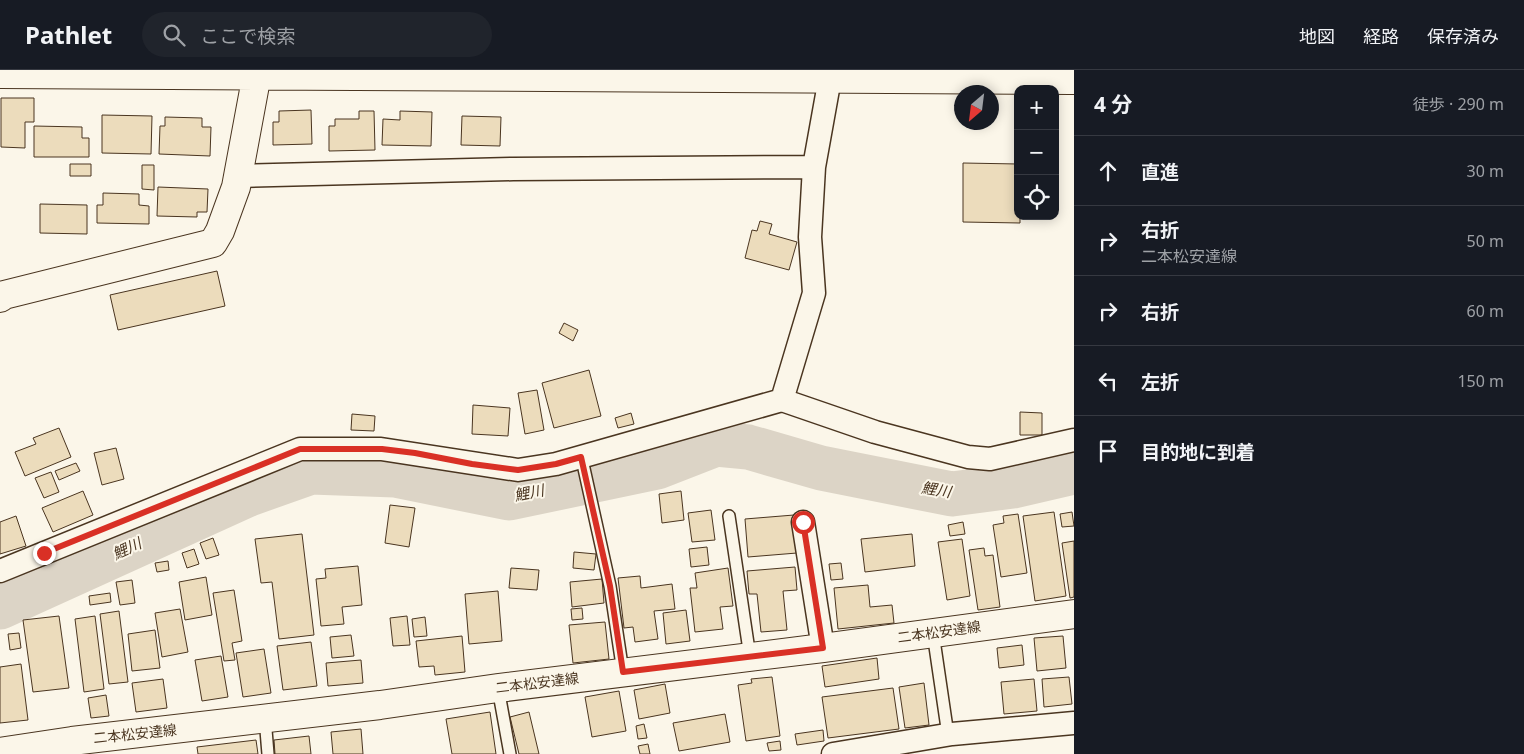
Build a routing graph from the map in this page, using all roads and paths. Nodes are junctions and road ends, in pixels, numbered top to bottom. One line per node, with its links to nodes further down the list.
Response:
1 (257, 72): 2 (street); 4 (street); 7 (street)
2 (0, 74)
3 (1028, 75): 4 (street); 5 (street)
4 (830, 78): 6 (street)
5 (1074, 80)
6 (814, 167): 7 (street); 9 (street)
7 (238, 176): 8 (street)
8 (0, 298)
9 (782, 400): 10 (street); 11 (street)
10 (1074, 440)
11 (582, 461): 14 (street); 19 (lane)
12 (729, 516): 18 (lane)
13 (803, 522): 17 (street)
14 (0, 571)
15 (1074, 614): 16 (street, 二本松安達線)
16 (933, 633): 17 (street, 二本松安達線); 23 (lane)
17 (823, 648): 18 (street, 二本松安達線)
18 (750, 657): 19 (street, 二本松安達線)
19 (623, 672): 20 (street, 二本松安達線)
20 (498, 688): 21 (street, 二本松安達線); 27 (lane)
21 (265, 718): 24 (street, 二本松安達線); 26 (lane)
22 (1074, 723): 23 (street)
23 (951, 741): 28 (street)
24 (73, 747): 25 (street, 二本松安達線)
25 (0, 752)
26 (268, 754)
27 (510, 754)
28 (833, 754)

